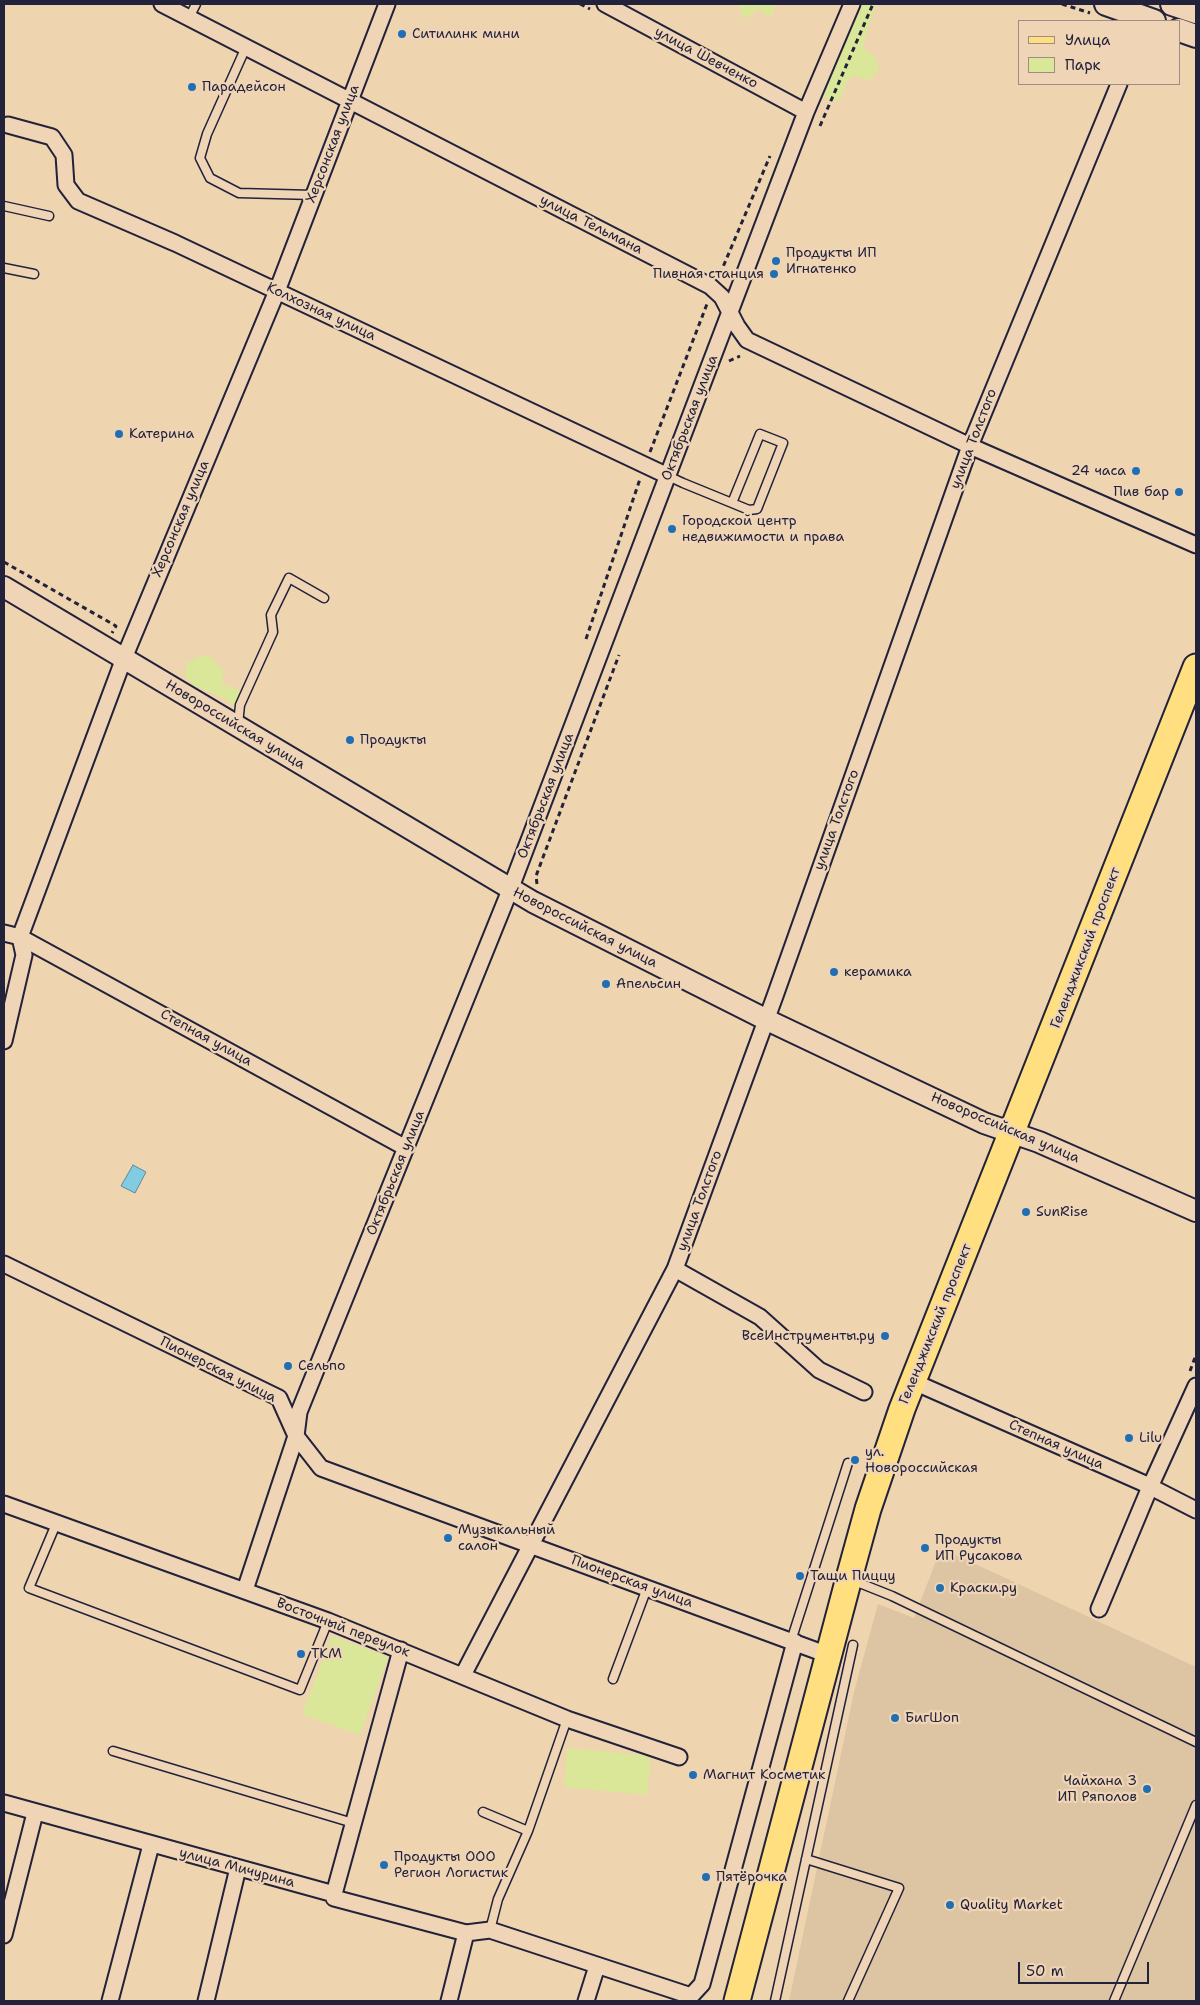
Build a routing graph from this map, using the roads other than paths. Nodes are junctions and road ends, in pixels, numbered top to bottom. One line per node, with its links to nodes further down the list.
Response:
1 (162, 4): 9 (street, улица Тельмана)
2 (196, 4): 9 (lane)
3 (387, 4): 15 (street, Херсонская улица)
4 (852, 4): 16 (street, Октябрьская улица)
5 (1106, 4): 10 (main road)
6 (1172, 4): 8 (main road)
7 (601, 8): 16 (street, улица Шевченко)
8 (1196, 12)
9 (189, 18): 13 (street, улица Тельмана)
10 (1148, 20)
11 (1180, 30): 12 (main road)
12 (1196, 36)
13 (246, 47): 15 (street, улица Тельмана); 18 (lane)
14 (1119, 85): 25 (street, улица Толстого)
15 (350, 101): 18 (street, Херсонская улица); 24 (street, улица Тельмана)
16 (806, 112): 24 (street, Октябрьская улица)
17 (8, 125): 23 (street, Колхозная улица)
18 (312, 195): 23 (street, Херсонская улица)
19 (4, 206): 20 (lane)
20 (49, 216)
21 (4, 268): 22 (lane)
22 (34, 274)
23 (278, 292): 26 (street, Колхозная улица); 31 (street, Херсонская улица)
24 (730, 312): 25 (street, улица Тельмана); 26 (street, Октябрьская улица)
25 (970, 446): 28 (street, улица Тельмана); 37 (street, улица Толстого)
26 (670, 470): 27 (lane); 34 (street, Октябрьская улица)
27 (732, 503): 27 (lane)
28 (1196, 545)
29 (4, 588): 31 (street, Новороссийская улица)
30 (324, 598): 33 (lane)
31 (124, 658): 33 (street, Новороссийская улица); 36 (street, Херсонская улица)
32 (1196, 667): 39 (main road, Геленджикский проспект)
33 (238, 726): 34 (street, Новороссийская улица)
34 (510, 890): 37 (street, Новороссийская улица); 40 (street, Октябрьская улица)
35 (4, 933): 36 (street, Степная улица)
36 (20, 937): 38 (street, Херсонская улица); 40 (street, Степная улица)
37 (767, 1020): 39 (street, Новороссийская улица); 43 (street, улица Толстого)
38 (4, 1042)
39 (1012, 1132): 41 (street, Новороссийская улица); 44 (main road, Геленджикский проспект)
40 (406, 1148): 47 (street, Октябрьская улица)
41 (1196, 1211)
42 (4, 1264): 47 (street, Пионерская улица)
43 (675, 1269): 46 (street); 53 (street, улица Толстого)
44 (914, 1382): 49 (street, Степная улица); 54 (main road, Геленджикский проспект)
45 (1196, 1386): 49 (street)
46 (864, 1392)
47 (296, 1436): 53 (street, Пионерская улица); 56 (street, Октябрьская улица)
48 (848, 1463): 59 (lane)
49 (1150, 1487): 51 (street, Степная улица); 57 (street)
50 (4, 1504): 52 (street, Восточный переулок)
51 (1196, 1510)
52 (56, 1524): 56 (street, Восточный переулок); 58 (lane)
53 (532, 1546): 55 (street, Пионерская улица); 63 (street, улица Толстого)
54 (848, 1578): 62 (main road, Геленджикский проспект); 66 (lane)
55 (647, 1588): 59 (street, Пионерская улица); 64 (lane)
56 (245, 1590): 58 (street, Восточный переулок)
57 (1099, 1609)
58 (328, 1621): 61 (street, Восточный переулок)
59 (793, 1642): 62 (street, Пионерская улица); 83 (street)
60 (853, 1645): 76 (lane)
61 (400, 1650): 63 (street, Восточный переулок); 73 (street)
62 (828, 1655): 88 (main road, Геленджикский проспект)
63 (463, 1675): 65 (street, Восточный переулок)
64 (613, 1679)
65 (566, 1719): 68 (street, Восточный переулок); 74 (lane)
66 (1196, 1742)
67 (113, 1751): 73 (lane)
68 (679, 1757)
69 (4, 1803): 72 (street, улица Мичурина)
70 (1196, 1806): 91 (lane)
71 (483, 1812): 74 (lane)
72 (35, 1813): 75 (street, улица Мичурина); 81 (street)
73 (353, 1823): 78 (street)
74 (528, 1831): 79 (lane)
75 (151, 1845): 77 (street, улица Мичурина); 84 (street)
76 (806, 1859): 89 (lane); 90 (lane)
77 (238, 1868): 78 (street, улица Мичурина); 85 (street)
78 (334, 1894): 80 (street, улица Мичурина)
79 (490, 1930): 80 (street); 82 (street)
80 (466, 1934): 86 (street)
81 (4, 1935)
82 (597, 1966): 83 (street); 87 (street)
83 (690, 1998)
84 (110, 2001)
85 (206, 2001)
86 (450, 2001)
87 (586, 2001)
88 (737, 2001)
89 (775, 2001)
90 (848, 2001)
91 (1114, 2001)

